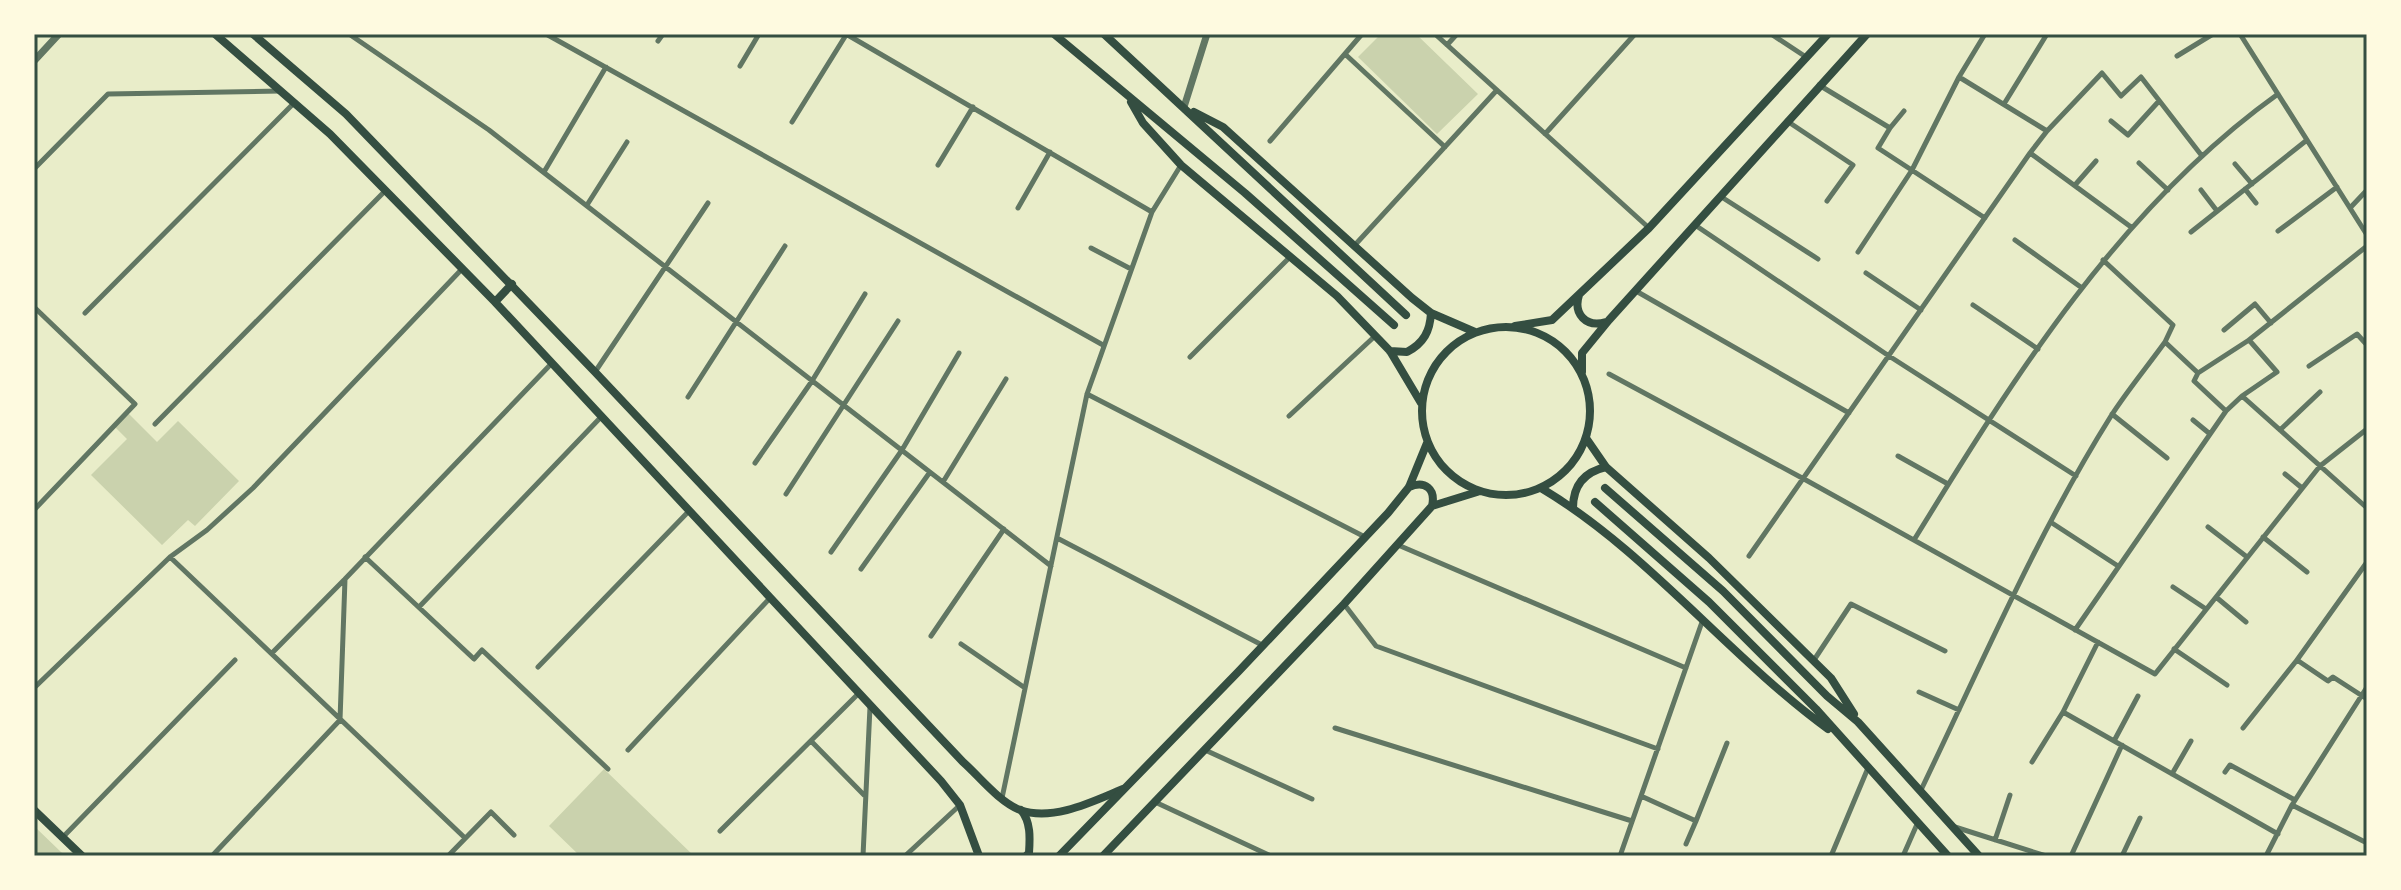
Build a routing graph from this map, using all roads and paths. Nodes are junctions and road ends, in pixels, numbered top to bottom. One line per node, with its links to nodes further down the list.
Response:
1 (59, 34): 30 (street)
2 (215, 34): 36 (main road)
3 (253, 34): 103 (main road)
4 (349, 34): 65 (street)
5 (546, 34): 32 (street)
6 (663, 34): 24 (street)
7 (759, 34): 31 (street)
8 (846, 34): 42 (street); 47 (street)
9 (1054, 34): 38 (main road)
10 (1104, 34): 43 (main road)
11 (1207, 34): 43 (street)
12 (1362, 34): 27 (street)
13 (1435, 34): 26 (street)
14 (1457, 34): 26 (street)
15 (1635, 34): 50 (street)
16 (1771, 34): 29 (street)
17 (1828, 34): 29 (main road)
18 (1867, 34): 34 (main road)
19 (1985, 34): 33 (street)
20 (2047, 34): 41 (street)
21 (2196, 34): 25 (street)
22 (2213, 34): 25 (street)
23 (2240, 34): 37 (street)
24 (658, 41)
25 (2201, 41): 28 (street)
26 (1447, 45): 35 (street)
27 (1345, 54): 52 (street); 54 (street)
28 (2177, 56)
29 (1806, 57): 86 (main road)
30 (34, 61)
31 (740, 66)
32 (606, 67): 65 (street); 126 (street)
33 (1959, 77): 41 (street); 64 (street)
34 (1819, 85): 45 (main road); 48 (street)
35 (1497, 90): 50 (street); 54 (street)
36 (281, 91): 40 (main road); 63 (street)
37 (2278, 94): 51 (street); 57 (street)
38 (1129, 98): 62 (main road); 119 (main road)
39 (2159, 101): 46 (street); 49 (street); 57 (street)
40 (294, 103): 70 (main road); 112 (street)
41 (2004, 104): 49 (street)
42 (973, 107): 55 (street); 61 (street)
43 (1184, 107): 92 (main road); 114 (main road)
44 (1904, 111): 48 (street)
45 (1786, 121): 74 (main road); 75 (street)
46 (2111, 121)
47 (792, 122)
48 (1890, 128): 64 (street)
49 (2047, 131): 56 (street)
50 (1545, 134): 86 (street)
51 (2307, 140): 66 (street); 68 (street)
52 (1270, 141)
53 (627, 142): 78 (street)
54 (1445, 147): 92 (street)
55 (1050, 152): 79 (street); 82 (street)
56 (2030, 153): 67 (street); 83 (street)
57 (2202, 156): 71 (street)
58 (2096, 161): 67 (street)
59 (2139, 163): 71 (street)
60 (2235, 164): 66 (street)
61 (938, 165)
62 (1181, 165): 82 (street); 96 (main road)
63 (34, 169)
64 (1912, 170): 83 (street); 95 (street)
65 (544, 172): 78 (street)
66 (2252, 184): 69 (street)
67 (2075, 185): 85 (street)
68 (2337, 187): 80 (street); 87 (street)
69 (2245, 189): 77 (street); 81 (street)
70 (386, 190): 100 (main road); 154 (street)
71 (2168, 190): 85 (street)
72 (2201, 190): 81 (street)
73 (2367, 190): 80 (street)
74 (1720, 195): 84 (main road); 97 (street)
75 (1827, 201)
76 (708, 203): 99 (street)
77 (2256, 203)
78 (587, 205): 99 (street)
79 (1018, 208)
80 (2350, 208): 89 (street)
81 (2217, 211): 88 (street)
82 (1152, 212): 101 (street)
83 (1985, 218): 111 (street)
84 (1694, 224): 105 (main road); 131 (street)
85 (2131, 227): 98 (street)
86 (1649, 228): 107 (main road)
87 (2278, 231)
88 (2191, 232)
89 (2367, 235)
90 (2015, 240): 104 (street)
91 (785, 246): 117 (street)
92 (1354, 246): 113 (main road)
93 (2367, 246): 118 (street)
94 (1091, 248): 101 (street)
95 (1858, 252)
96 (1290, 257): 123 (main road); 132 (street)
97 (1818, 259)
98 (2103, 260): 104 (street); 125 (street)
99 (665, 266): 117 (street); 135 (street)
100 (463, 269): 108 (main road); 194 (street)
101 (1131, 269): 126 (street)
102 (1866, 273): 111 (street)
103 (512, 284): 108 (main road); 135 (main road)
104 (2082, 288): 128 (street)
105 (1636, 291): 115 (main road); 148 (street)
106 (865, 294): 140 (street)
107 (1579, 294): 115 (main road); 120 (main road)
108 (495, 302): 133 (main road)
109 (1973, 305): 128 (street)
110 (34, 307): 182 (street)
111 (1921, 310): 131 (street)
112 (85, 313)
113 (1431, 313): 122 (main road); 129 (main road)
114 (1406, 315)
115 (1609, 320): 136 (main road)
116 (898, 321): 146 (street)
117 (737, 322): 140 (street); 144 (street)
118 (2271, 323): 121 (street); 124 (street)
119 (1394, 325)
120 (1512, 327): 122 (main road); 136 (main road)
121 (2224, 330)
122 (1475, 332): 145 (main road)
123 (1375, 336): 129 (main road); 151 (street)
124 (2249, 340): 137 (street); 143 (street)
125 (2165, 342): 137 (street); 149 (street)
126 (1103, 345): 142 (street)
127 (2367, 345): 134 (street)
128 (2038, 349): 152 (street)
129 (1390, 351): 145 (main road)
130 (959, 353): 160 (street)
131 (1889, 356): 148 (street); 152 (street)
132 (1190, 357)
133 (552, 363): 150 (main road); 195 (street)
134 (2309, 366)
135 (595, 372): 259 (main road)
136 (1582, 373): 158 (main road)
137 (2198, 373): 147 (street)
138 (1609, 374): 169 (street)
139 (1006, 379): 170 (street)
140 (812, 381): 146 (street); 163 (street)
141 (2320, 392): 156 (street)
142 (1087, 394): 187 (street); 189 (street)
143 (2242, 396): 147 (street); 156 (street)
144 (688, 397)
145 (1421, 403): 159 (main road)
146 (844, 405): 160 (street); 177 (street)
147 (2226, 411): 157 (street)
148 (1849, 413): 169 (street)
149 (2112, 414): 162 (street); 168 (street)
150 (602, 416): 183 (main road); 208 (street)
151 (1289, 416)
152 (1991, 420): 168 (street); 171 (street)
153 (2193, 420): 157 (street)
154 (155, 424)
155 (2367, 429): 164 (street)
156 (2280, 430): 164 (street)
157 (2210, 434): 199 (street)
158 (1586, 438): 165 (main road); 173 (main road)
159 (1427, 443): 172 (main road); 176 (main road)
160 (902, 450): 166 (street); 192 (street)
161 (1898, 456): 171 (street)
162 (2167, 458)
163 (755, 463)
164 (2320, 466): 175 (street); 181 (street)
165 (1606, 467): 180 (main road); 222 (main road)
166 (930, 472): 170 (street); 200 (street)
167 (2285, 474): 175 (street)
168 (2076, 476): 184 (street)
169 (1804, 479): 190 (street); 193 (street)
170 (943, 482): 186 (street)
171 (1948, 484): 190 (street)
172 (1409, 487): 179 (main road); 187 (main road)
173 (1541, 488): 176 (main road); 180 (main road)
174 (1605, 488): 237 (main road)
175 (2302, 488): 188 (street)
176 (1477, 492): 179 (main road)
177 (786, 494)
178 (1595, 502): 240 (main road)
179 (1432, 506): 191 (main road)
180 (1573, 508): 210 (main road)
181 (2367, 508)
182 (34, 510)
183 (689, 511): 206 (main road); 223 (street)
184 (2052, 523): 199 (street); 204 (street)
185 (2208, 527): 196 (street)
186 (1004, 529): 198 (street); 213 (street)
187 (1365, 537): 216 (main road)
188 (2263, 537): 196 (street); 201 (street)
189 (1057, 538): 198 (street); 216 (street)
190 (1914, 540): 204 (street)
191 (1398, 545): 207 (main road); 224 (street)
192 (831, 552)
193 (1749, 556)
194 (170, 557): 219 (street); 227 (street)
195 (365, 557): 202 (street); 208 (street)
196 (2247, 557): 205 (street)
197 (2367, 562): 221 (street)
198 (1051, 566): 228 (street)
199 (2118, 566): 212 (street)
200 (861, 569)
201 (2307, 572)
202 (345, 579): 219 (street); 236 (street)
203 (2173, 587): 209 (street)
204 (2014, 596): 212 (street); 234 (street)
205 (2216, 597): 209 (street); 211 (street)
206 (770, 598): 230 (main road); 247 (street)
207 (1344, 604): 246 (street); 248 (main road)
208 (419, 607): 251 (street)
209 (2206, 609): 217 (street)
210 (1702, 622): 224 (street); 240 (main road)
211 (2246, 622)
212 (2075, 630): 214 (street)
213 (931, 636)
214 (2098, 642): 217 (street); 235 (street)
215 (961, 644): 228 (street)
216 (1263, 646): 254 (main road)
217 (2174, 649): 225 (street)
218 (1945, 651): 222 (street)
219 (272, 653): 236 (street)
220 (235, 660): 274 (street)
221 (2297, 660): 232 (street); 239 (street)
222 (1813, 661): 237 (main road)
223 (538, 667)
224 (1686, 668): 246 (street)
225 (2227, 685)
226 (2367, 687): 232 (street)
227 (34, 688)
228 (1025, 688): 259 (street)
229 (1919, 692): 234 (street)
230 (858, 694): 233 (main road); 241 (street)
231 (2138, 696): 242 (street)
232 (2364, 697): 262 (street)
233 (870, 707): 257 (street); 263 (main road)
234 (1959, 710): 255 (street)
235 (2063, 712): 242 (street); 249 (street)
236 (340, 720): 275 (street); 281 (street)
237 (1861, 725): 255 (main road)
238 (1335, 728): 267 (street)
239 (2243, 728)
240 (1841, 739): 250 (main road)
241 (811, 741): 257 (street); 271 (street)
242 (2114, 741): 245 (street)
243 (2191, 741): 253 (street)
244 (1727, 743): 268 (street)
245 (2122, 745): 253 (street); 296 (street)
246 (1658, 749): 258 (street)
247 (628, 750)
248 (1204, 750): 260 (street); 261 (main road)
249 (2032, 762)
250 (1869, 766): 269 (main road); 291 (street)
251 (608, 769)
252 (2225, 772): 262 (street)
253 (2172, 774): 272 (street)
254 (1127, 787): 265 (main road); 287 (main road)
255 (1921, 791): 270 (main road)
256 (2010, 795): 276 (street)
257 (865, 796): 283 (street)
258 (1641, 796): 267 (street); 268 (street)
259 (1002, 798): 265 (main road)
260 (1312, 799)
261 (1154, 802): 279 (street); 288 (main road)
262 (2294, 803): 272 (street); 277 (street)
263 (960, 805): 284 (street); 285 (main road)
264 (34, 810): 274 (main road)
265 (1021, 810): 286 (main road)
266 (2140, 818): 297 (street)
267 (1632, 821): 290 (street)
268 (1696, 821): 278 (street)
269 (1919, 821): 292 (street); 293 (main road)
270 (1952, 826): 276 (street); 294 (main road)
271 (720, 831)
272 (2278, 834): 298 (street)
273 (514, 835): 275 (street)
274 (62, 837): 280 (main road)
275 (465, 838): 282 (street)
276 (1995, 840): 295 (street)
277 (2367, 843)
278 (1686, 844)
279 (1264, 855): 289 (street)
280 (82, 856)
281 (212, 856)
282 (448, 856)
283 (863, 856)
284 (905, 856)
285 (979, 856)
286 (1026, 856)
287 (1059, 856)
288 (1103, 856)
289 (1271, 856)
290 (1620, 856)
291 (1831, 856)
292 (1903, 856)
293 (1948, 856)
294 (1979, 856)
295 (2046, 856)
296 (2071, 856)
297 (2122, 856)
298 (2266, 856)

